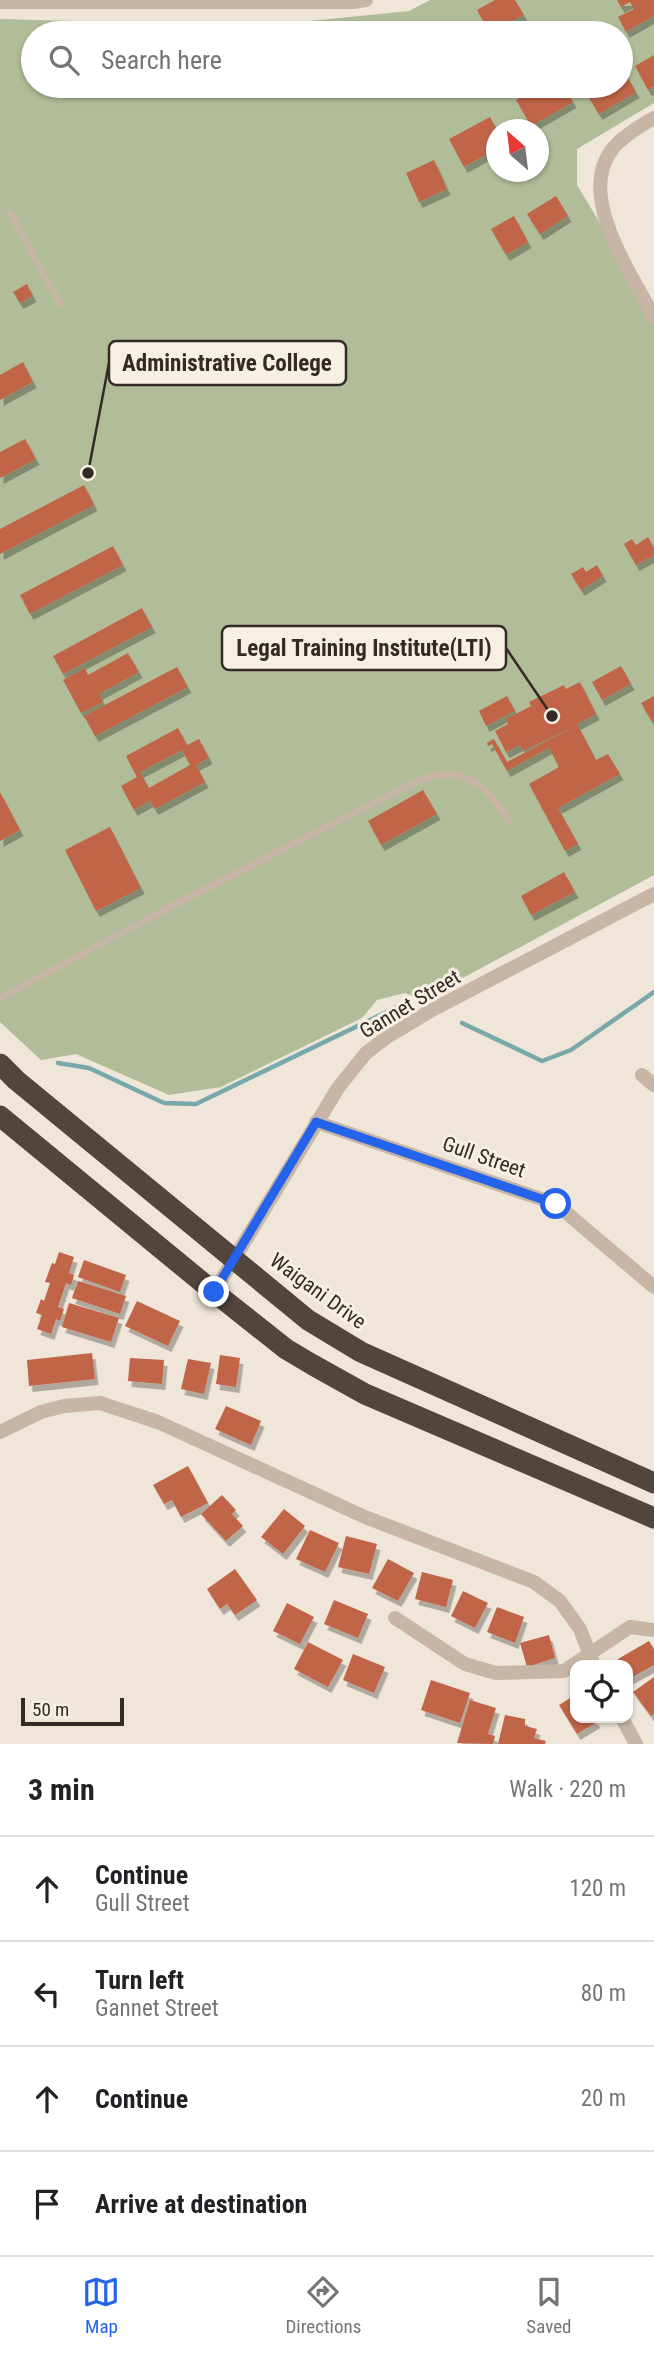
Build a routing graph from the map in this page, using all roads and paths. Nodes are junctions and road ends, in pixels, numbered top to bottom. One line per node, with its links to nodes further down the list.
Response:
1 (366, 0): 2 (street)
2 (0, 2)
3 (654, 118): 6 (street)
4 (10, 213): 5 (lane)
5 (60, 303)
6 (654, 317)
7 (509, 821): 9 (lane)
8 (654, 894): 12 (street, Gannet Street)
9 (0, 998)
10 (0, 1064): 13 (highway, Waigani Drive)
11 (0, 1116): 15 (highway)
12 (316, 1122): 13 (street, Gannet Street); 14 (street, Gull Street)
13 (234, 1260): 15 (street, Gannet Street); 17 (highway, Waigani Drive)
14 (654, 1287)
15 (214, 1292): 18 (highway)
16 (0, 1432): 21 (street)
17 (654, 1483)
18 (654, 1518)
19 (395, 1618): 22 (street)
20 (654, 1630): 21 (street)
21 (592, 1660)
22 (570, 1669)
23 (625, 1723): 24 (street)
24 (636, 1744)

